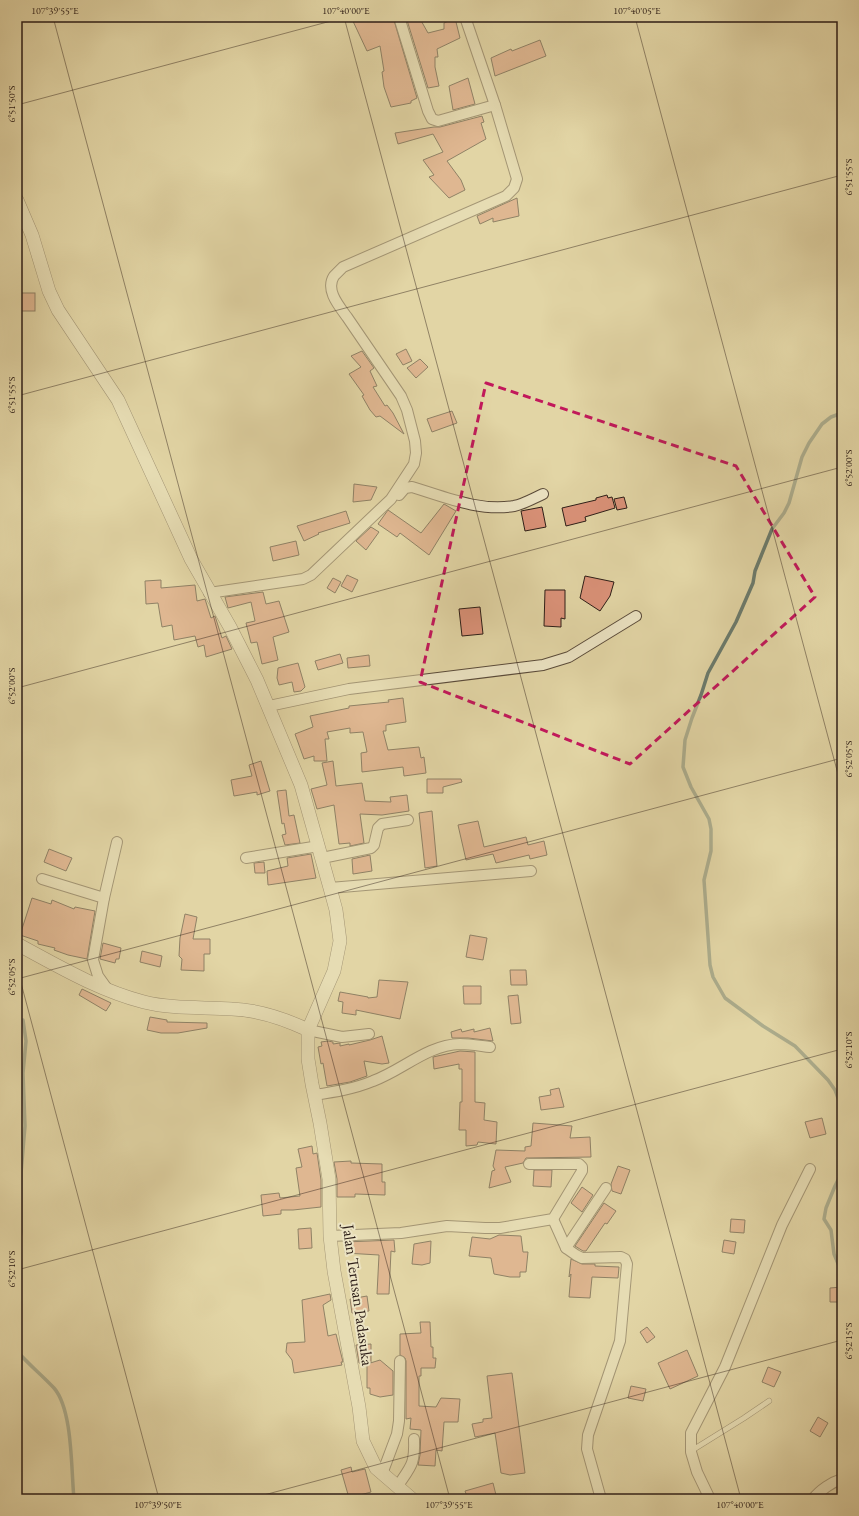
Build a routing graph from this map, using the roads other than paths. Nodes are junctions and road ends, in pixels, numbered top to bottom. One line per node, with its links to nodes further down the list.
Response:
1 (399, 17): 3 (street)
2 (465, 17): 3 (street)
3 (495, 104): 6 (street)
4 (17, 200): 7 (street)
5 (543, 494): 6 (street)
6 (391, 499): 7 (street)
7 (210, 593): 9 (street)
8 (636, 616): 9 (street)
9 (269, 706): 12 (street)
10 (408, 820): 12 (street)
11 (117, 842): 17 (street)
12 (320, 852): 13 (street); 16 (street)
13 (246, 858)
14 (530, 871): 16 (street)
15 (42, 880): 17 (street)
16 (330, 888): 20 (street)
17 (104, 898): 19 (street)
18 (17, 944): 19 (street)
19 (109, 991): 20 (street)
20 (308, 1030): 21 (street); 23 (street, Jalan Terusan Padasuka)
21 (369, 1034)
22 (490, 1047): 23 (street)
23 (314, 1095): 28 (street, Jalan Terusan Padasuka)
24 (529, 1164): 27 (street)
25 (810, 1169): 33 (street)
26 (606, 1188): 29 (street)
27 (554, 1219): 28 (street); 29 (street)
28 (330, 1236): 34 (street, Jalan Terusan Padasuka)
29 (566, 1248): 38 (street)
30 (400, 1361): 34 (street)
31 (769, 1400): 33 (lane)
32 (414, 1439): 36 (street)
33 (691, 1452): 39 (street)
34 (382, 1474): 36 (street, Jalan Terusan Padasuka)
35 (842, 1479): 40 (street)
36 (397, 1486): 37 (street, Jalan Terusan Padasuka)
37 (412, 1499)
38 (600, 1499)
39 (710, 1499)
40 (813, 1499)

